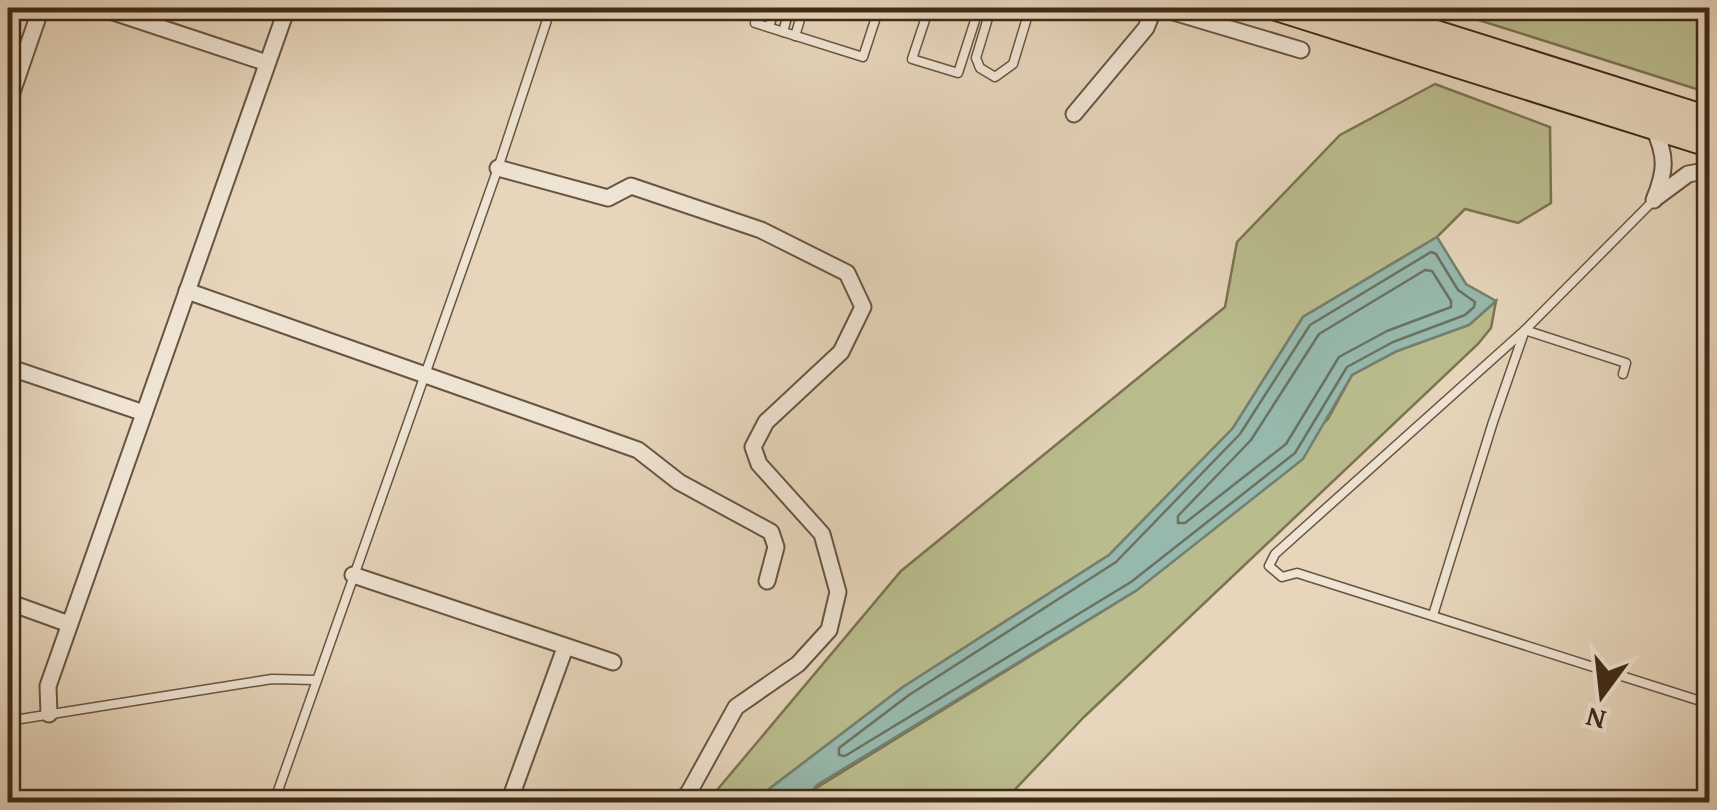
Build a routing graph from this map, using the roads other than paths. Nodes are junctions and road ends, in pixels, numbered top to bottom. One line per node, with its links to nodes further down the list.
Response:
1 (41, 8): 22 (street)
2 (102, 8): 21 (street)
3 (287, 8): 21 (street)
4 (760, 8): 17 (lane)
5 (775, 8): 17 (lane)
6 (879, 8): 19 (lane)
7 (928, 8): 8 (lane)
8 (979, 8)
9 (991, 8): 10 (lane)
10 (1030, 8)
11 (1157, 8): 20 (street); 23 (street)
12 (1278, 8): 25 (main road)
13 (1354, 8): 24 (main road)
14 (545, 9): 27 (lane)
15 (790, 10): 18 (lane)
16 (802, 13): 19 (lane)
17 (769, 27): 18 (lane)
18 (783, 32): 19 (lane)
19 (796, 36)
20 (1301, 50)
21 (268, 63): 30 (street)
22 (8, 104)
23 (1074, 114)
24 (1710, 120)
25 (1653, 127): 26 (main road); 29 (street)
26 (1710, 144)
27 (498, 168): 33 (lane); 49 (street)
28 (1710, 170): 29 (street)
29 (1654, 200): 31 (lane)
30 (187, 291): 33 (street); 35 (street)
31 (1526, 330): 34 (lane); 39 (lane); 39 (lane)
32 (8, 367): 35 (street)
33 (425, 374): 36 (lane); 37 (street)
34 (1623, 374)
35 (144, 414): 40 (street)
36 (352, 575): 41 (street); 43 (lane)
37 (766, 581)
38 (8, 602): 40 (street)
39 (1433, 616): 44 (lane)
40 (69, 624): 45 (street)
41 (565, 648): 42 (street); 48 (street)
42 (613, 662)
43 (316, 680): 45 (lane); 47 (lane)
44 (1710, 704)
45 (48, 714): 46 (lane)
46 (8, 722)
47 (274, 802)
48 (510, 802)
49 (680, 802)

